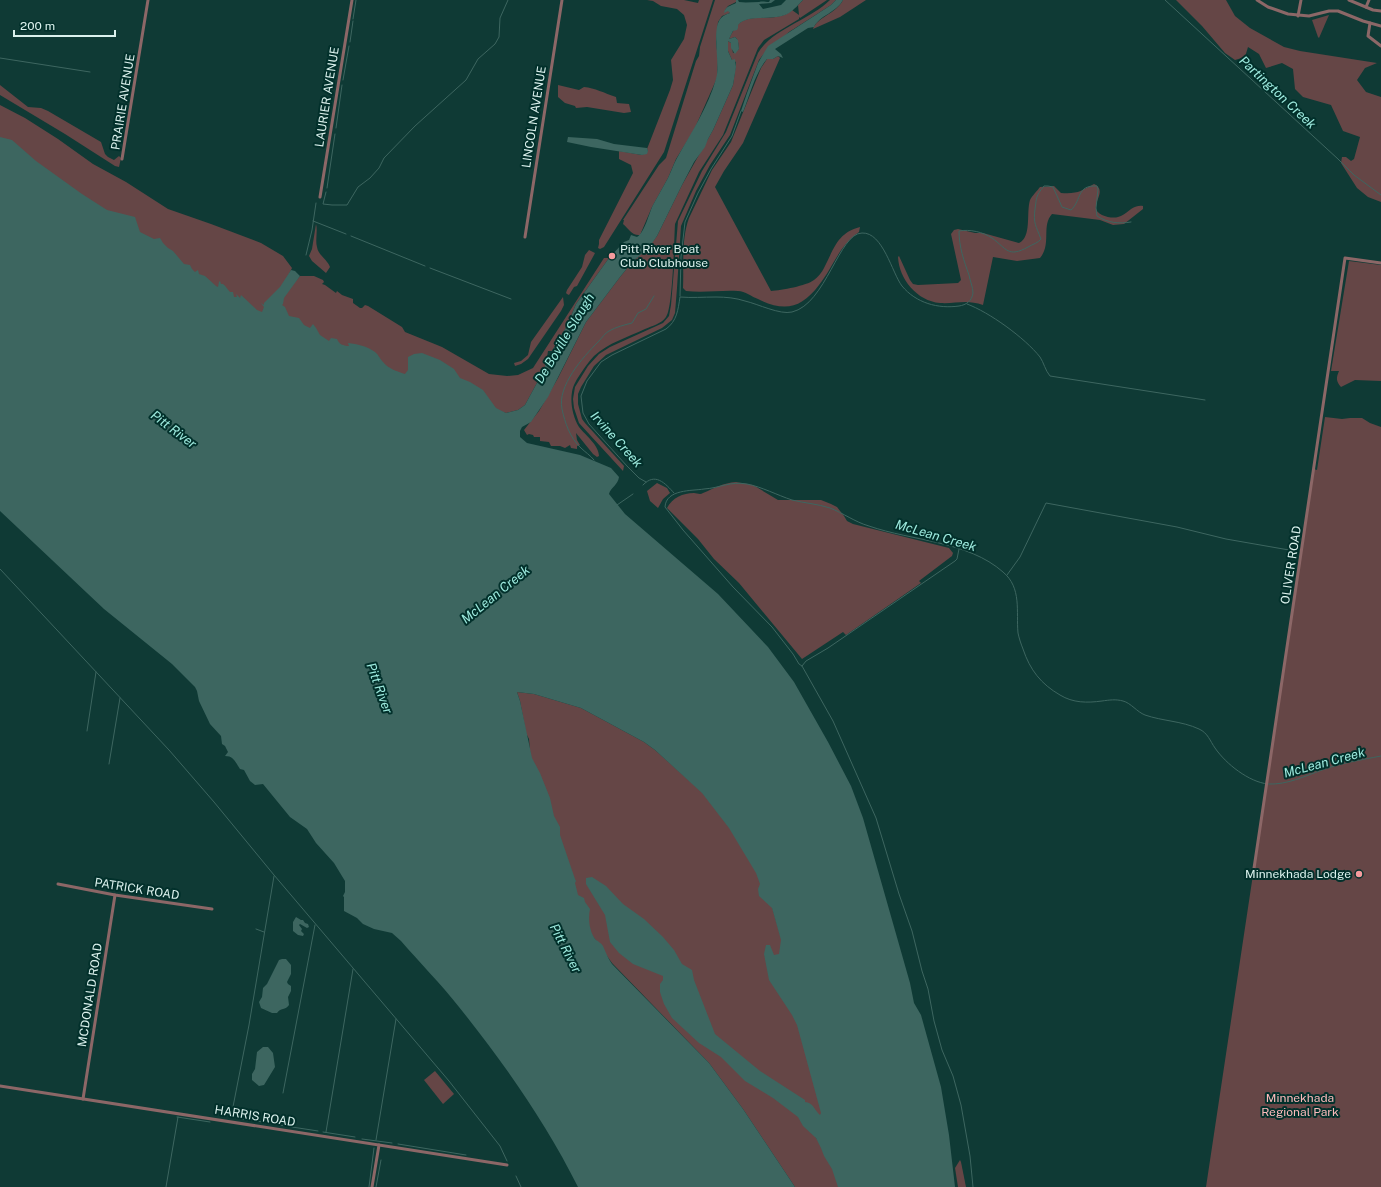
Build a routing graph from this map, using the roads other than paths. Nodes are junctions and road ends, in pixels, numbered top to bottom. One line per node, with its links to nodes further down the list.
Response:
1 (148, 0): 14 (street, PRAIRIE AVENUE)
2 (352, 0): 15 (street, LAURIER AVENUE)
3 (562, 0): 16 (street, LINCOLN AVENUE)
4 (1257, 0): 10 (street)
5 (1301, 0): 10 (street)
6 (1349, 0): 8 (street)
7 (1369, 0): 8 (street)
8 (1366, 7): 9 (street)
9 (1381, 11)
10 (1298, 16): 11 (street)
11 (1370, 23): 12 (street); 13 (street)
12 (1381, 26)
13 (1381, 46)
14 (122, 159)
15 (320, 197)
16 (525, 237)
17 (1381, 263): 18 (street, OLIVER ROAD)
18 (1253, 875)
19 (58, 884): 20 (street, PATRICK ROAD)
20 (116, 895): 21 (street, PATRICK ROAD); 23 (street, MCDONALD ROAD)
21 (212, 909)
22 (0, 1086): 23 (street, HARRIS ROAD)
23 (83, 1099): 24 (street, HARRIS ROAD)
24 (379, 1145): 25 (street, HARRIS ROAD); 26 (street)
25 (507, 1165)
26 (372, 1187)

